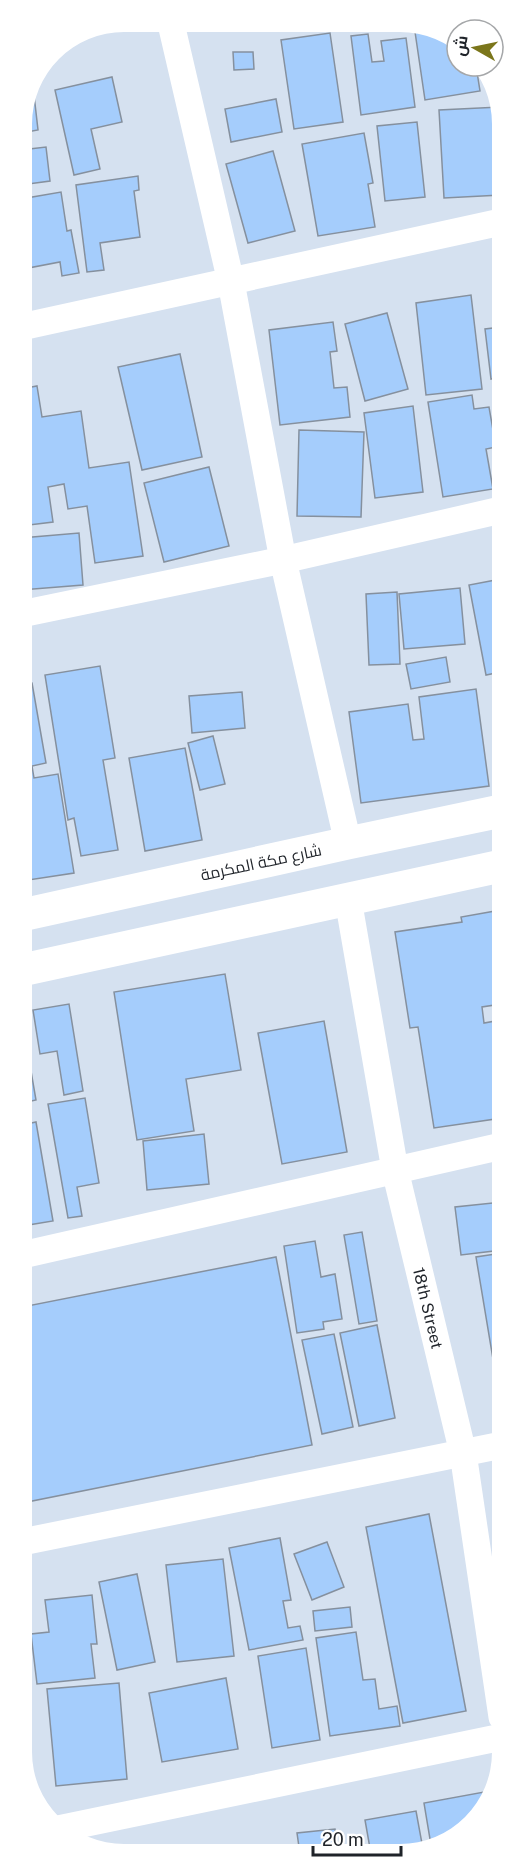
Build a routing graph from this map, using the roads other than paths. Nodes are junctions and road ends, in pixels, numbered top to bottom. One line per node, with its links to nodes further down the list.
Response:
1 (173, 31): 3 (street)
2 (492, 224): 3 (street)
3 (231, 282): 4 (street); 6 (street)
4 (32, 325)
5 (492, 512): 6 (street)
6 (283, 560): 7 (street); 9 (street)
7 (32, 612)
8 (492, 814): 9 (main road, شارع مكة المكرمة)
9 (348, 843): 12 (main road, شارع مكة المكرمة)
10 (492, 868): 11 (main road)
11 (348, 899): 13 (main road); 15 (street, 18th Street)
12 (32, 913)
13 (31, 968)
14 (491, 1148): 15 (street)
15 (395, 1170): 16 (street); 18 (street, 18th Street)
16 (31, 1253)
17 (491, 1447): 18 (street)
18 (463, 1454): 19 (street); 20 (street, 18th Street)
19 (31, 1540)
20 (491, 1643)
21 (491, 1739): 22 (street)
22 (68, 1826)

